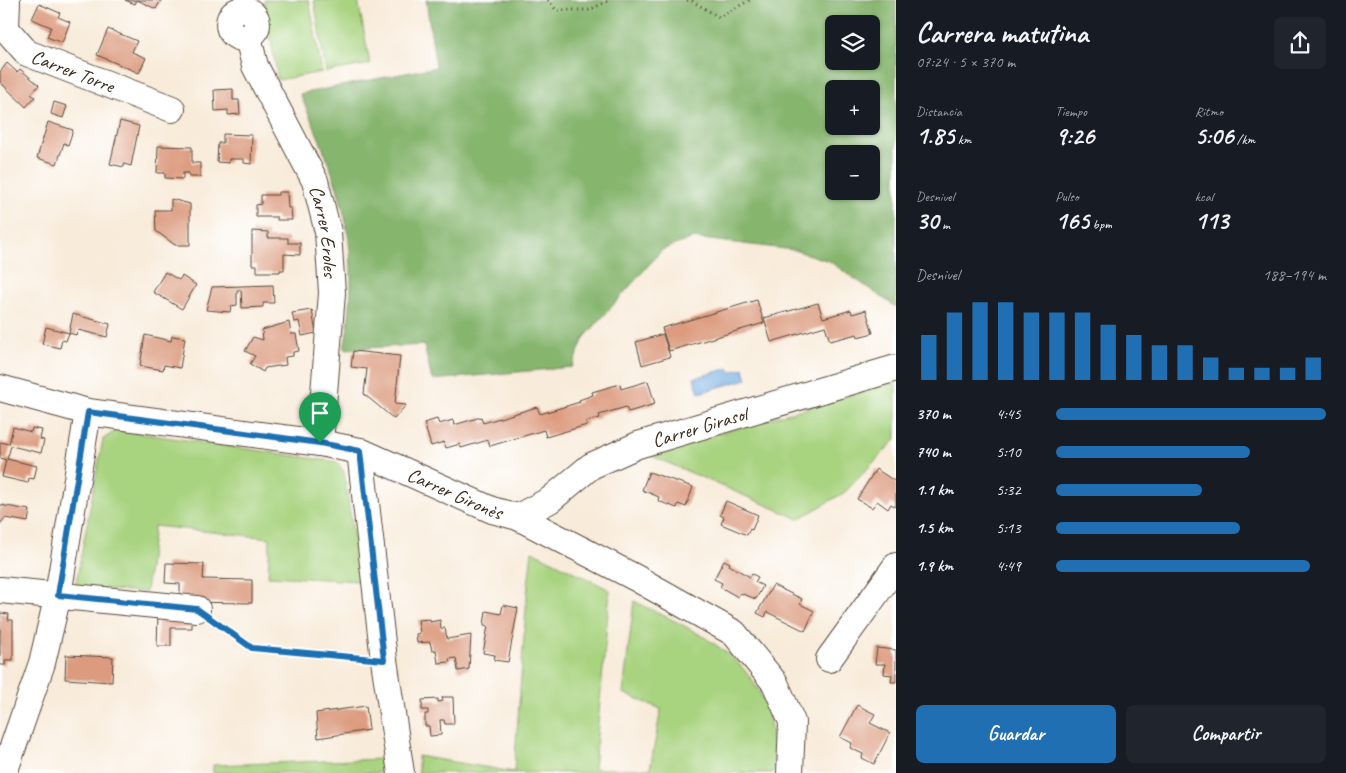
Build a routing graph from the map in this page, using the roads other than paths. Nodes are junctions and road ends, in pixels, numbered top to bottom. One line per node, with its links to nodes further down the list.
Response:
1 (4, 2): 3 (street, Carrer Torre)
2 (236, 6): 7 (street, Carrer Eroles)
3 (172, 108)
4 (896, 368): 9 (street, Carrer Girasol)
5 (0, 388): 6 (street, Carrer Gironès)
6 (88, 412): 7 (street, Carrer Gironès); 12 (street)
7 (320, 443): 8 (street, Carrer Gironès)
8 (360, 451): 9 (street, Carrer Gironès); 16 (street)
9 (518, 517): 17 (street, Carrer Gironès)
10 (896, 566): 14 (street)
11 (0, 590): 12 (street)
12 (58, 595): 13 (street); 15 (street)
13 (197, 609)
14 (829, 659)
15 (4, 773)
16 (401, 773)
17 (790, 773)

